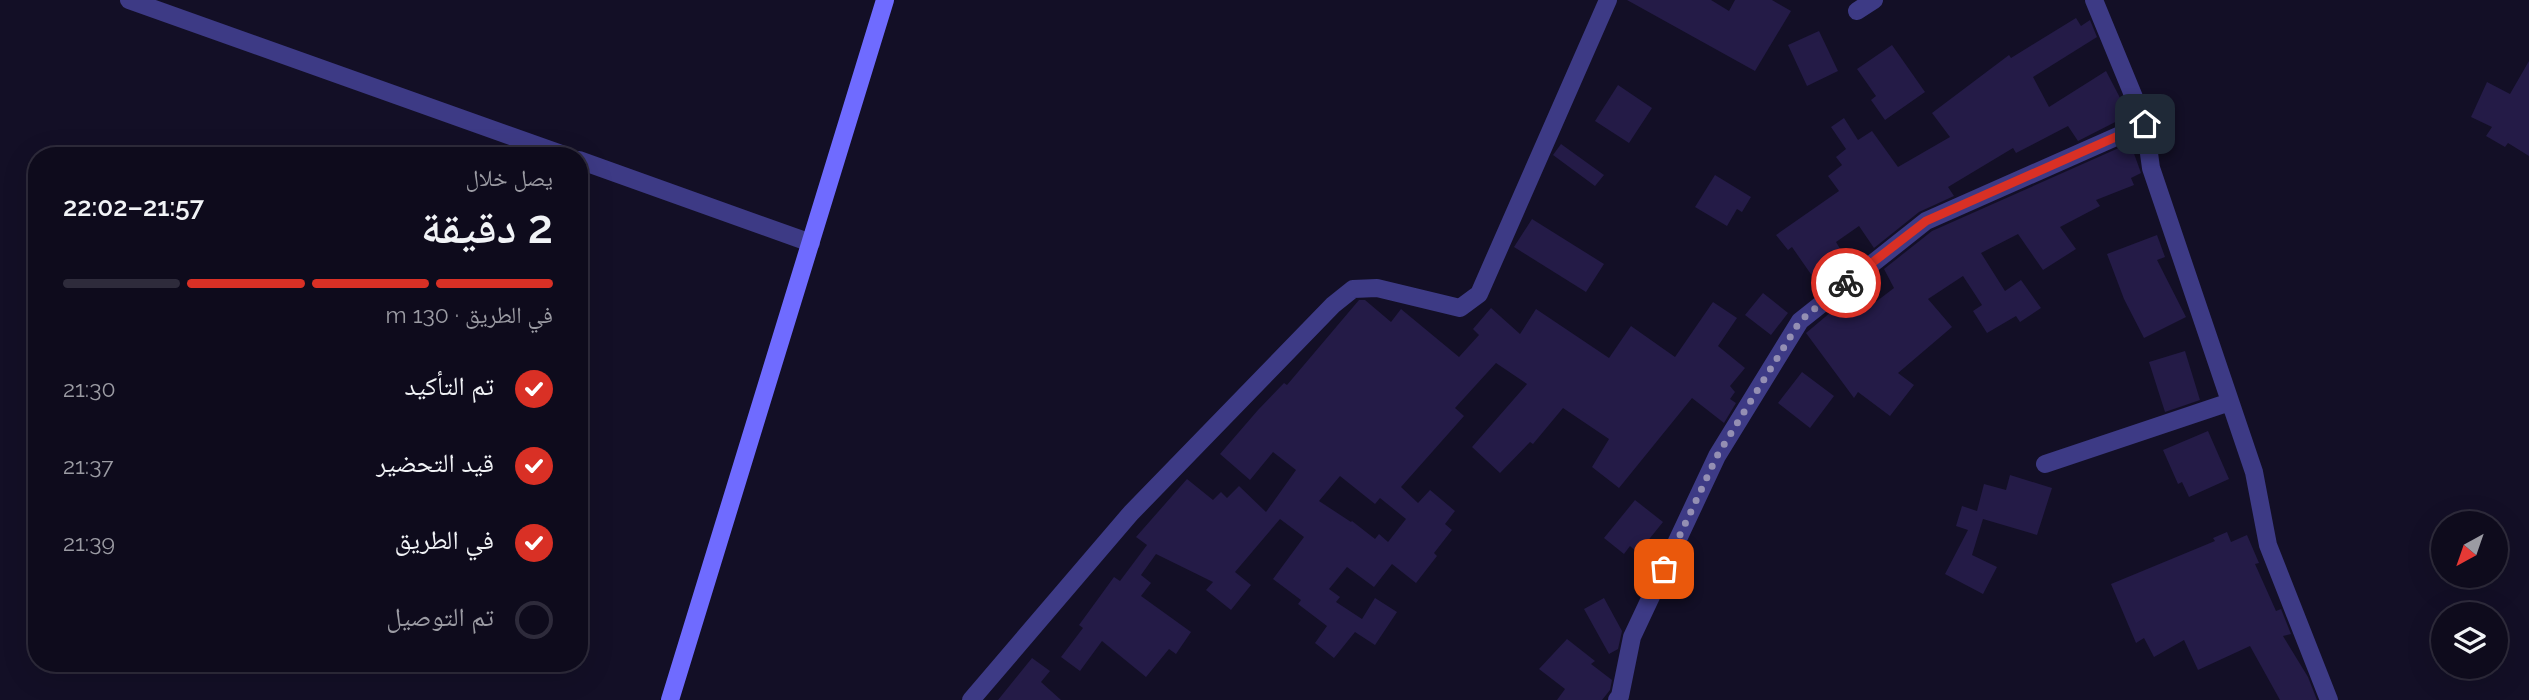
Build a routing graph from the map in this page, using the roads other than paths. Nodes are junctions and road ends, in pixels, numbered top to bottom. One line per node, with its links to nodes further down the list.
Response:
1 (129, 0): 8 (street)
2 (885, 0): 10 (main road)
3 (1608, 0): 15 (street)
4 (1874, 0): 6 (street)
5 (2094, 0): 7 (street)
6 (1857, 11)
7 (2145, 124): 11 (street); 13 (street)
8 (542, 147)
9 (588, 163): 10 (street)
10 (811, 243): 14 (main road)
11 (2230, 402): 12 (street); 16 (street)
12 (2045, 464)
13 (1620, 699)
14 (670, 700)
15 (971, 700)
16 (2329, 700)

